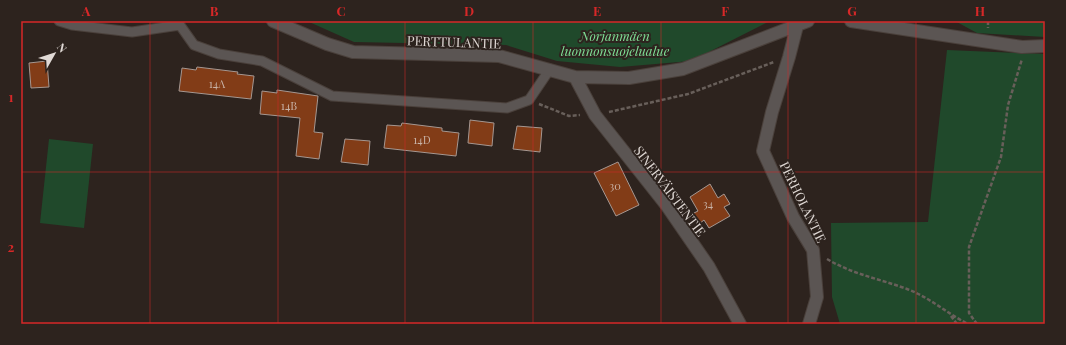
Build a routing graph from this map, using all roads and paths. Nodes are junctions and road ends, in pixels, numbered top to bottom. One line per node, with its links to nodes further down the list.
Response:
1 (59, 21): 4 (lane)
2 (273, 21): 9 (street, PERTTULANTIE)
3 (851, 21): 7 (street)
4 (179, 23): 11 (lane)
5 (802, 23): 8 (street, PERHOLANTIE); 10 (street, PERTTULANTIE)
6 (1045, 46): 7 (street)
7 (1026, 47): 19 (path)
8 (790, 57): 12 (path); 13 (street, PERHOLANTIE)
9 (550, 69): 10 (street, PERTTULANTIE); 11 (lane)
10 (576, 77): 12 (street, SINERVÄISTENTIE)
11 (529, 100): 12 (path)
12 (595, 115): 15 (street, SINERVÄISTENTIE)
13 (813, 250): 14 (path); 16 (street, PERHOLANTIE)
14 (951, 315): 17 (path); 18 (path)
15 (740, 324)
16 (809, 324)
17 (957, 324)
18 (968, 324)
19 (977, 324)

